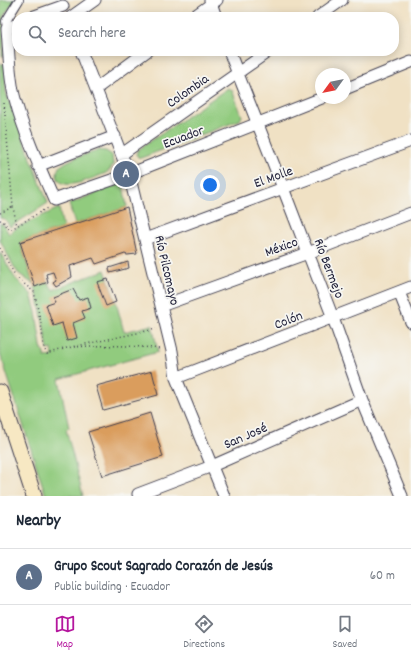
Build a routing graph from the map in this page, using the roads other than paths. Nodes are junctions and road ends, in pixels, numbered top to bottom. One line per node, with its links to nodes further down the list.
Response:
1 (19, 0): 12 (street)
2 (95, 0): 7 (street)
3 (342, 0): 10 (street)
4 (213, 1): 8 (street); 9 (street)
5 (61, 3): 6 (street)
6 (42, 12)
7 (78, 12)
8 (199, 12)
9 (215, 12)
10 (325, 12)
11 (12, 26): 12 (street)
12 (7, 29): 26 (street)
13 (83, 56): 20 (street, Río Pilcomayo)
14 (140, 56): 20 (street)
15 (231, 56): 18 (street, Río Bermejo)
16 (262, 56): 18 (street, Colombia)
17 (411, 62): 19 (street)
18 (237, 73): 22 (street, Río Bermejo); 25 (street, Colombia)
19 (351, 87)
20 (96, 88): 23 (street, Río Pilcomayo)
21 (315, 101): 22 (street, Ecuador)
22 (257, 124): 27 (street, Ecuador); 28 (street, Río Bermejo)
23 (115, 136): 25 (street, Río Pilcomayo); 26 (street)
24 (411, 141): 28 (street, El Molle)
25 (122, 154): 27 (street, Río Pilcomayo)
26 (38, 166): 27 (street, Ecuador)
27 (129, 174): 30 (street, Río Pilcomayo)
28 (284, 188): 30 (street, El Molle); 31 (street, Río Bermejo)
29 (411, 213): 31 (street, México)
30 (145, 239): 34 (street, Río Pilcomayo)
31 (308, 253): 34 (street, México); 35 (street, Río Bermejo)
32 (411, 287): 33 (street, Colón)
33 (399, 292): 35 (street, Colón); 36 (street)
34 (161, 306): 37 (street, Río Pilcomayo)
35 (333, 318): 37 (street, Colón); 39 (street, Río Bermejo)
36 (411, 322)
37 (176, 378): 41 (street, Río Pilcomayo)
38 (0, 392): 40 (main road)
39 (362, 400): 41 (street, San José); 46 (street, Río Bermejo)
40 (3, 413): 44 (main road)
41 (212, 466): 43 (street, San José); 45 (street, Río Pilcomayo)
42 (411, 494): 47 (street)
43 (138, 495)
44 (34, 496)
45 (224, 496)
46 (402, 496)
47 (407, 496)

